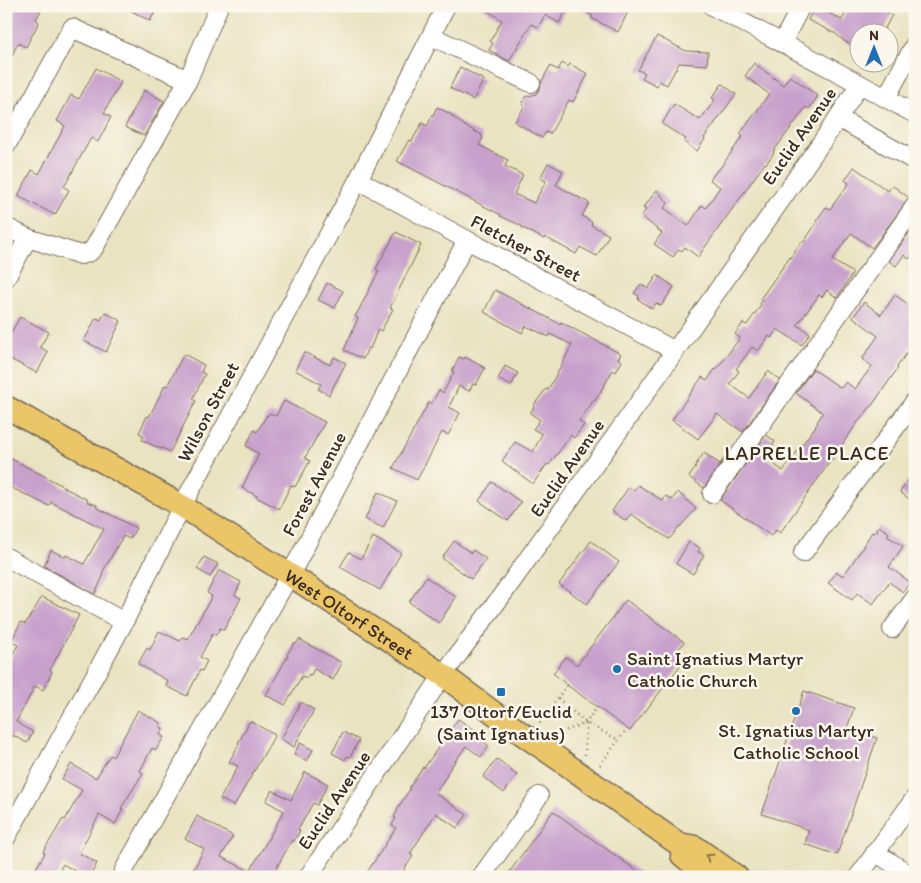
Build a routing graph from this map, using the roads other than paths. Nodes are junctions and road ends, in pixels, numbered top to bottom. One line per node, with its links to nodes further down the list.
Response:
1 (219, 6): 8 (street)
2 (446, 6): 5 (street, Wilson Street)
3 (712, 6): 6 (street)
4 (801, 6): 6 (street)
5 (431, 36): 9 (street); 16 (street, Wilson Street)
6 (782, 43): 10 (street)
7 (915, 44): 11 (street)
8 (188, 80): 14 (street); 19 (street)
9 (531, 83)
10 (860, 84): 11 (street); 13 (street, Euclid Avenue)
11 (886, 98): 12 (street)
12 (915, 114)
13 (838, 118): 15 (street); 22 (street, Euclid Avenue)
14 (6, 146)
15 (915, 161)
16 (358, 180): 20 (street, Fletcher Street); 26 (street, Wilson Street)
17 (915, 206): 25 (street)
18 (6, 227): 19 (street)
19 (28, 238): 21 (street)
20 (467, 240): 22 (street, Fletcher Street); 29 (street, Forest Avenue)
21 (6, 278)
22 (675, 351): 33 (street, Euclid Avenue)
23 (915, 401): 27 (street)
24 (6, 407): 26 (main road, West Oltorf Street)
25 (712, 494)
26 (182, 506): 29 (main road, West Oltorf Street); 31 (street, Wilson Street)
27 (803, 553)
28 (6, 557): 31 (street)
29 (290, 574): 33 (main road, West Oltorf Street); 40 (street, Forest Avenue)
30 (915, 598): 32 (street)
31 (124, 622): 36 (street, Wilson Street)
32 (892, 629)
33 (443, 675): 37 (main road, West Oltorf Street); 41 (street, Euclid Avenue)
34 (539, 796): 42 (street)
35 (915, 798): 38 (street)
36 (6, 838)
37 (679, 844): 43 (main road, West Oltorf Street); 44 (main road, West Oltorf Street, one-way to 37)
38 (875, 852): 39 (street); 45 (street)
39 (907, 873)
40 (124, 877)
41 (308, 877)
42 (481, 877)
43 (709, 877)
44 (737, 877)
45 (858, 877)

